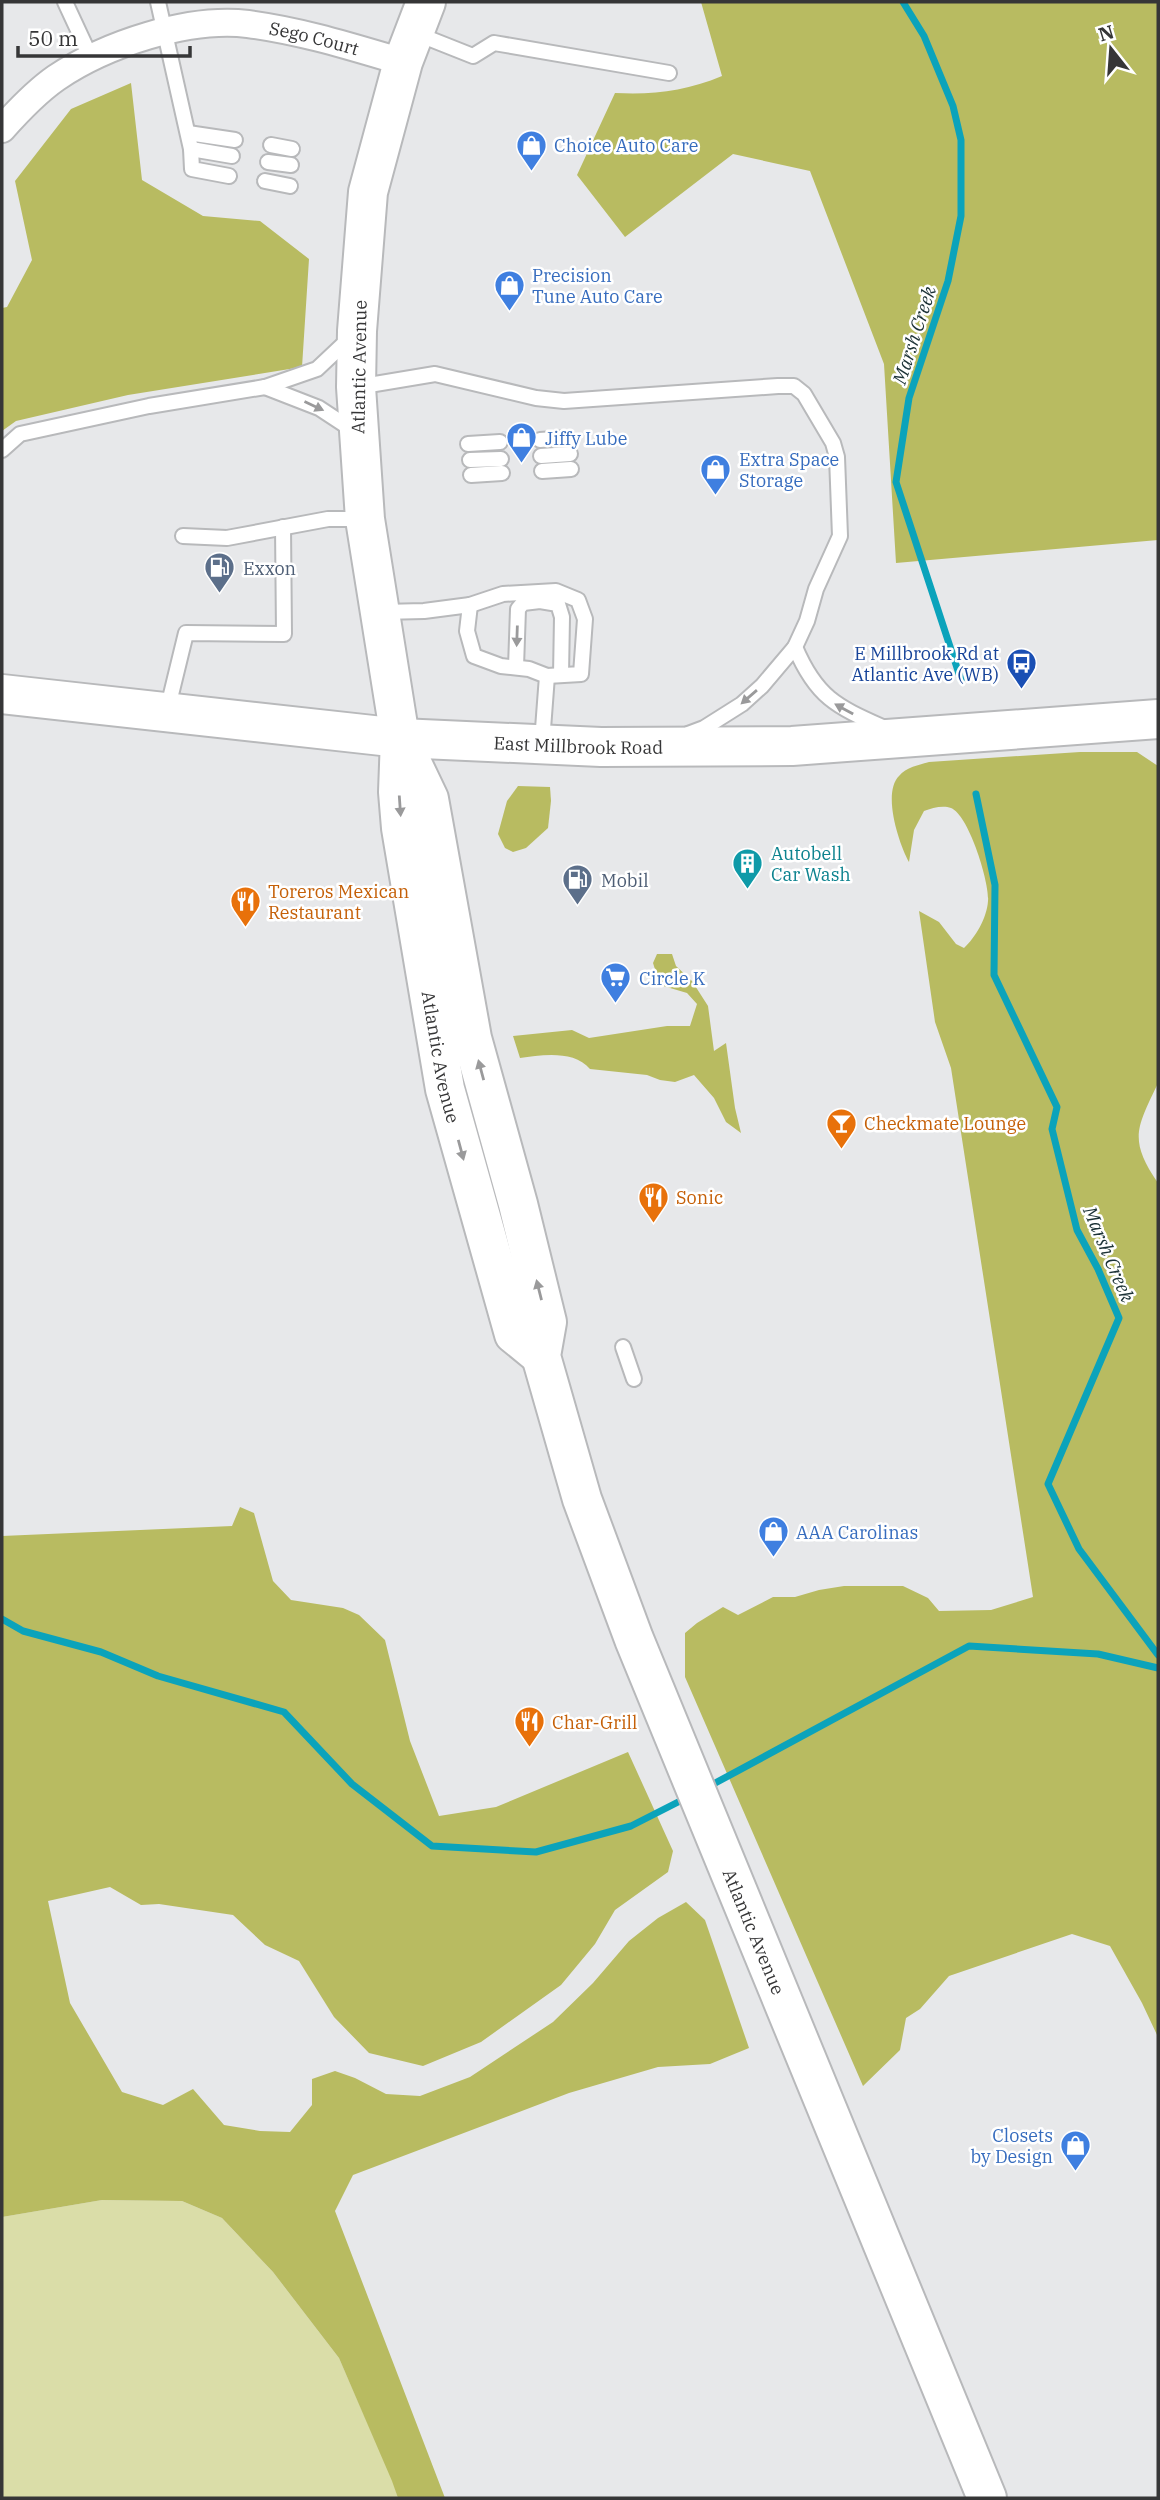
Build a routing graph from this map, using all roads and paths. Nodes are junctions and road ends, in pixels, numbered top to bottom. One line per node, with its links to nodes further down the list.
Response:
1 (65, 2): 5 (lane)
2 (158, 2): 3 (lane)
3 (164, 31): 4 (street, Sego Court); 5 (street, Sego Court); 8 (lane)
4 (414, 32): 6 (lane); 19 (main road, Atlantic Avenue)
5 (91, 58): 7 (street, Sego Court)
6 (669, 73)
7 (2, 129)
8 (188, 133): 9 (lane); 11 (lane)
9 (235, 140)
10 (271, 145): 12 (lane)
11 (191, 149): 13 (lane); 16 (lane)
12 (292, 149)
13 (232, 156)
14 (268, 162): 15 (lane)
15 (291, 165)
16 (229, 176)
17 (265, 181): 18 (lane)
18 (290, 186)
19 (357, 331): 20 (lane); 21 (main road, Atlantic Avenue)
20 (265, 387): 22 (lane, one-way to 22); 27 (lane)
21 (356, 387): 22 (main road, Atlantic Avenue); 37 (lane)
22 (358, 433): 32 (main road, Atlantic Avenue)
23 (568, 438): 24 (lane)
24 (540, 440)
25 (500, 442): 26 (lane)
26 (468, 444)
27 (2, 450)
28 (570, 462): 29 (lane)
29 (541, 464)
30 (502, 466): 31 (lane)
31 (470, 468)
32 (365, 519): 33 (lane); 36 (main road, Atlantic Avenue)
33 (283, 527): 34 (lane); 41 (lane)
34 (183, 536)
35 (470, 605): 36 (lane); 38 (lane); 39 (lane)
36 (381, 612): 44 (main road, Atlantic Avenue)
37 (794, 647): 43 (lane, one-way to 37); 46 (lane, one-way to 46)
38 (516, 667): 39 (lane); 39 (lane, one-way to 38)
39 (554, 676): 45 (lane)
40 (2, 694): 41 (main road, East Millbrook Road)
41 (167, 711): 44 (main road, East Millbrook Road)
42 (1158, 719): 43 (main road, East Millbrook Road)
43 (906, 737): 46 (main road, East Millbrook Road)
44 (400, 738): 45 (main road, East Millbrook Road); 49 (main road, Atlantic Avenue)
45 (542, 744): 46 (main road, East Millbrook Road)
46 (661, 747)
47 (623, 1347): 48 (lane)
48 (634, 1380)
49 (987, 2498)

